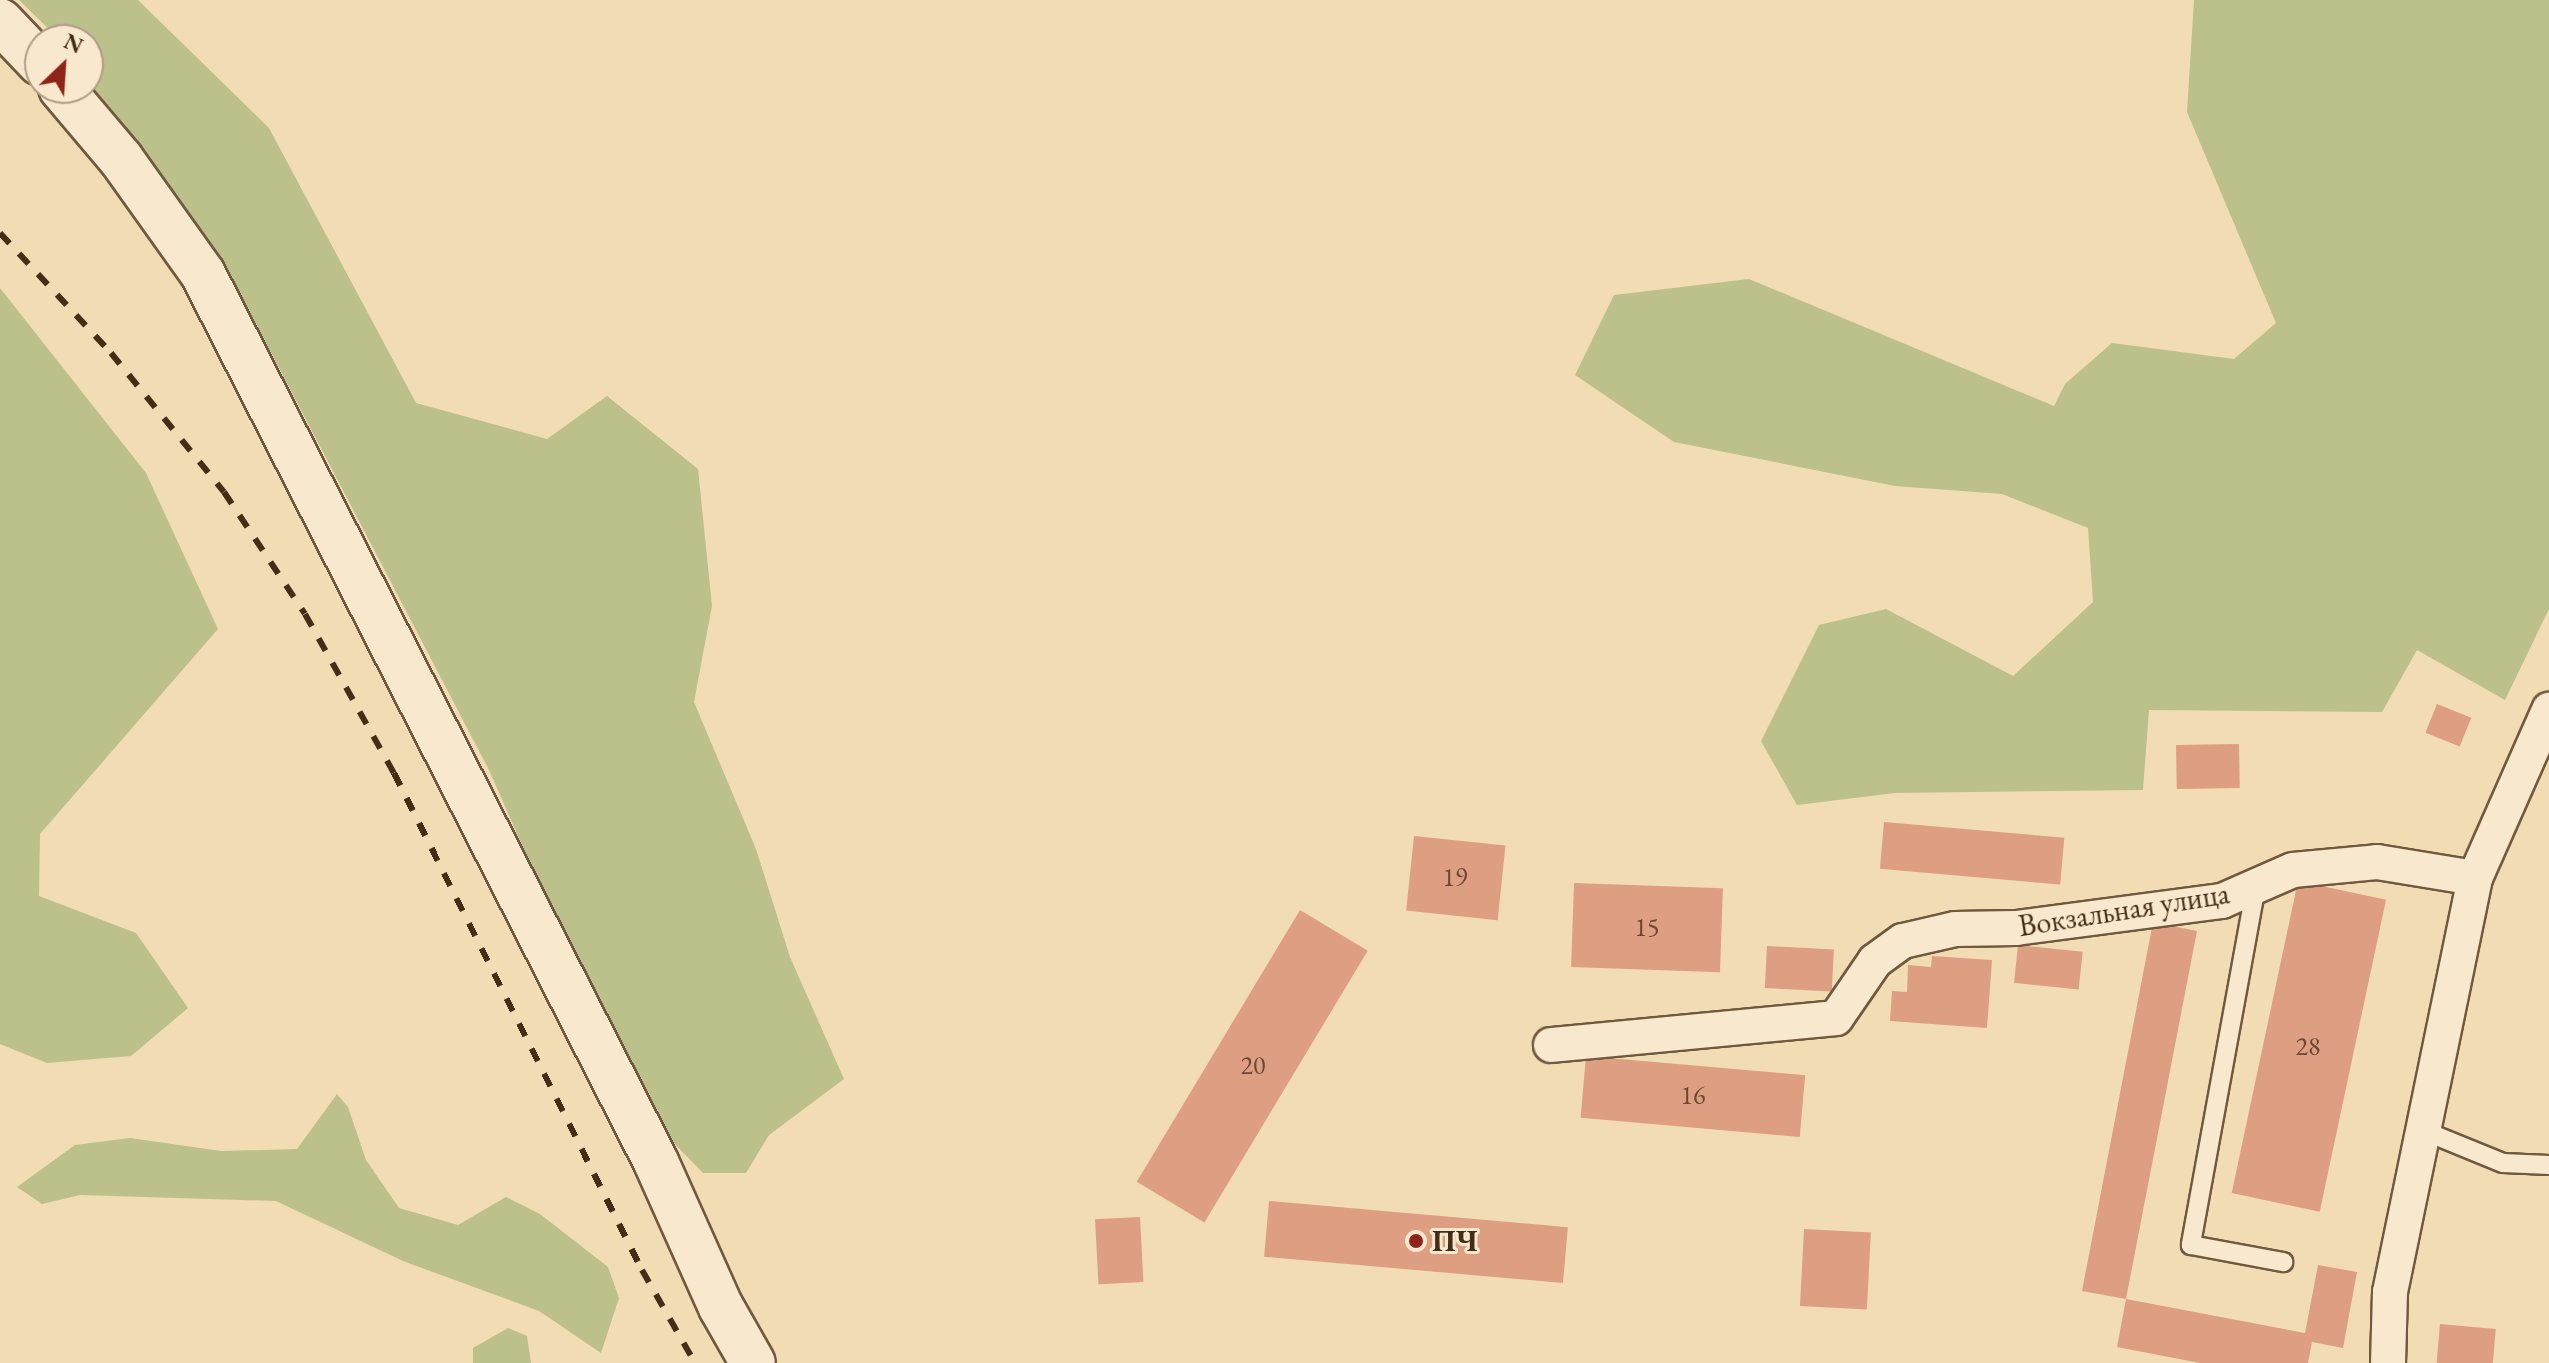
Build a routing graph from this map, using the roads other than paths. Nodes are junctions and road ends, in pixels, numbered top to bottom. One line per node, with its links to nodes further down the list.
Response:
1 (0, 21): 2 (street)
2 (24, 46)
3 (75, 104): 11 (street)
4 (2549, 710): 5 (street)
5 (2475, 878): 6 (street, Вокзальная улица); 8 (street)
6 (2256, 886): 7 (street, Вокзальная улица); 10 (lane)
7 (1551, 1045)
8 (2422, 1130): 9 (lane); 12 (street)
9 (2549, 1165)
10 (2283, 1262)
11 (753, 1363)
12 (2388, 1363)

